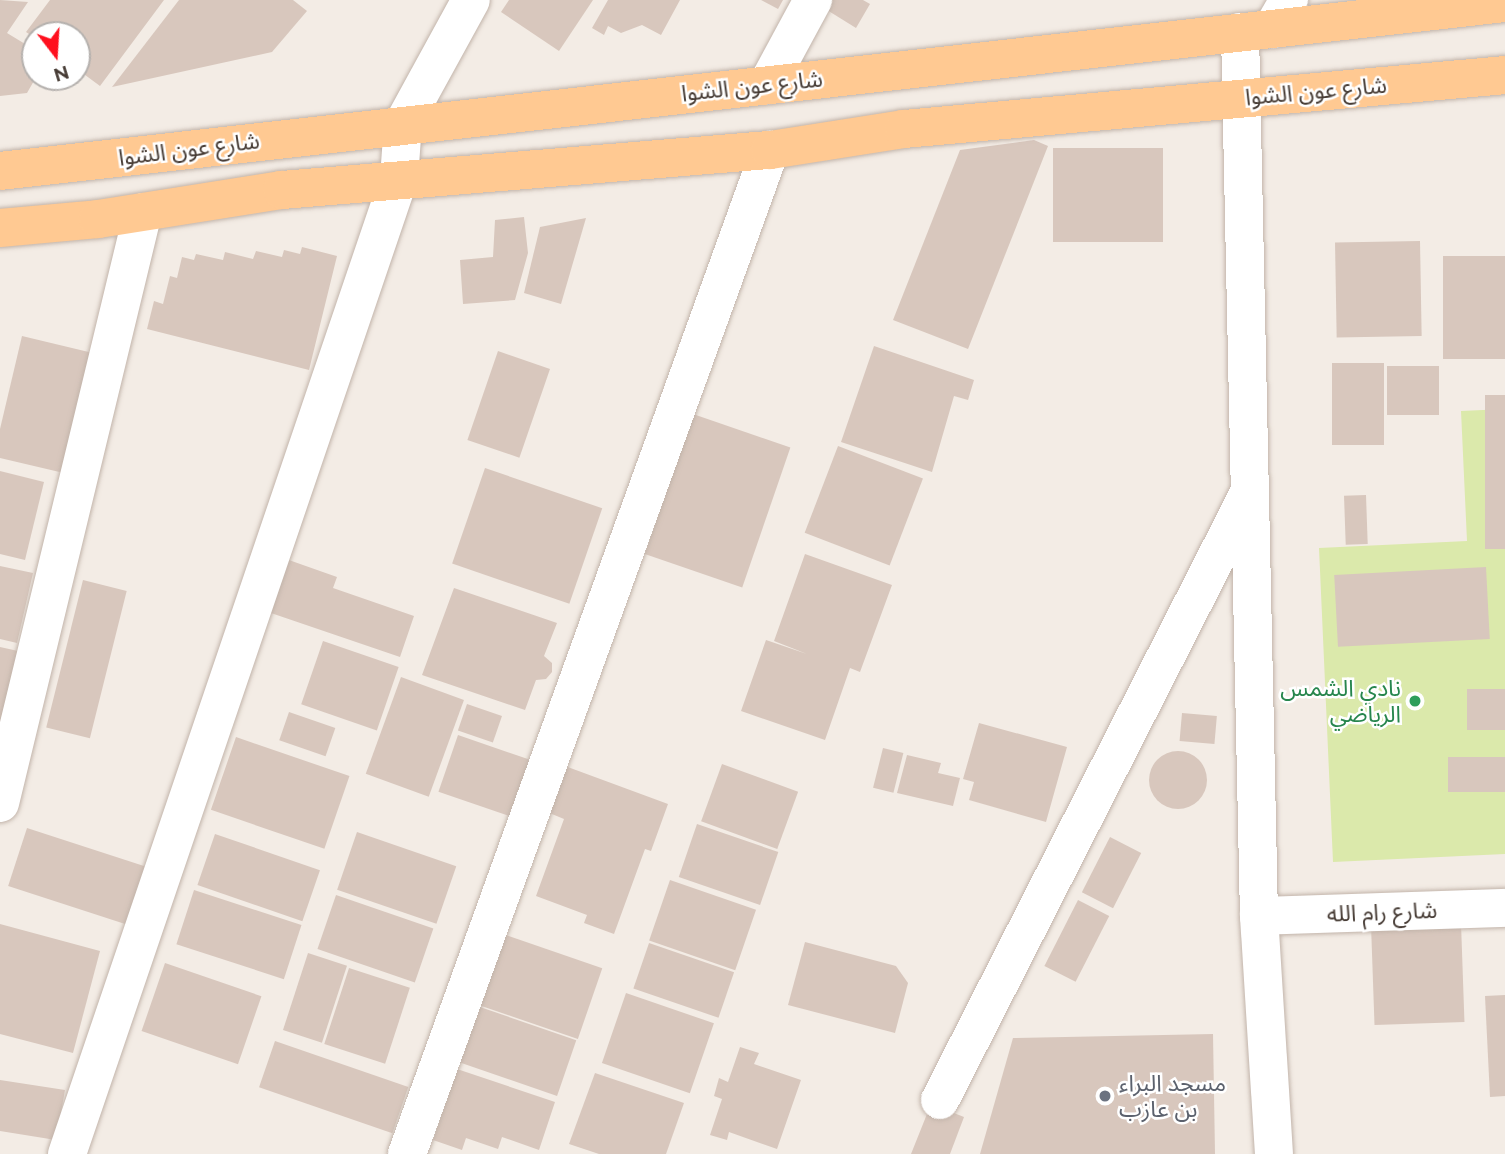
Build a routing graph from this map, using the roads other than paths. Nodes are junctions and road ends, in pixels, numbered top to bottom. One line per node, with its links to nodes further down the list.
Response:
1 (471, 0): 8 (street)
2 (813, 0): 6 (street)
3 (1505, 3): 4 (main road, شارع عون الشوا)
4 (1267, 20): 6 (main road, شارع عون الشوا); 7 (street)
5 (1505, 75): 7 (main road, شارع عون الشوا)
6 (767, 85): 8 (main road, شارع عون الشوا)
7 (1241, 97): 9 (main road, شارع عون الشوا); 14 (street)
8 (403, 124): 10 (main road, شارع عون الشوا); 11 (street)
9 (770, 150): 11 (main road, شارع عون الشوا); 20 (street)
10 (0, 171)
11 (399, 178): 12 (main road, شارع عون الشوا); 19 (street)
12 (143, 212): 13 (main road, شارع عون الشوا); 15 (street)
13 (0, 228)
14 (1250, 492): 17 (street); 18 (street)
15 (0, 803)
16 (1505, 908): 17 (street, شارع رام الله)
17 (1259, 916): 21 (street)
18 (940, 1100)
19 (67, 1154)
20 (407, 1154)
21 (1274, 1154)

